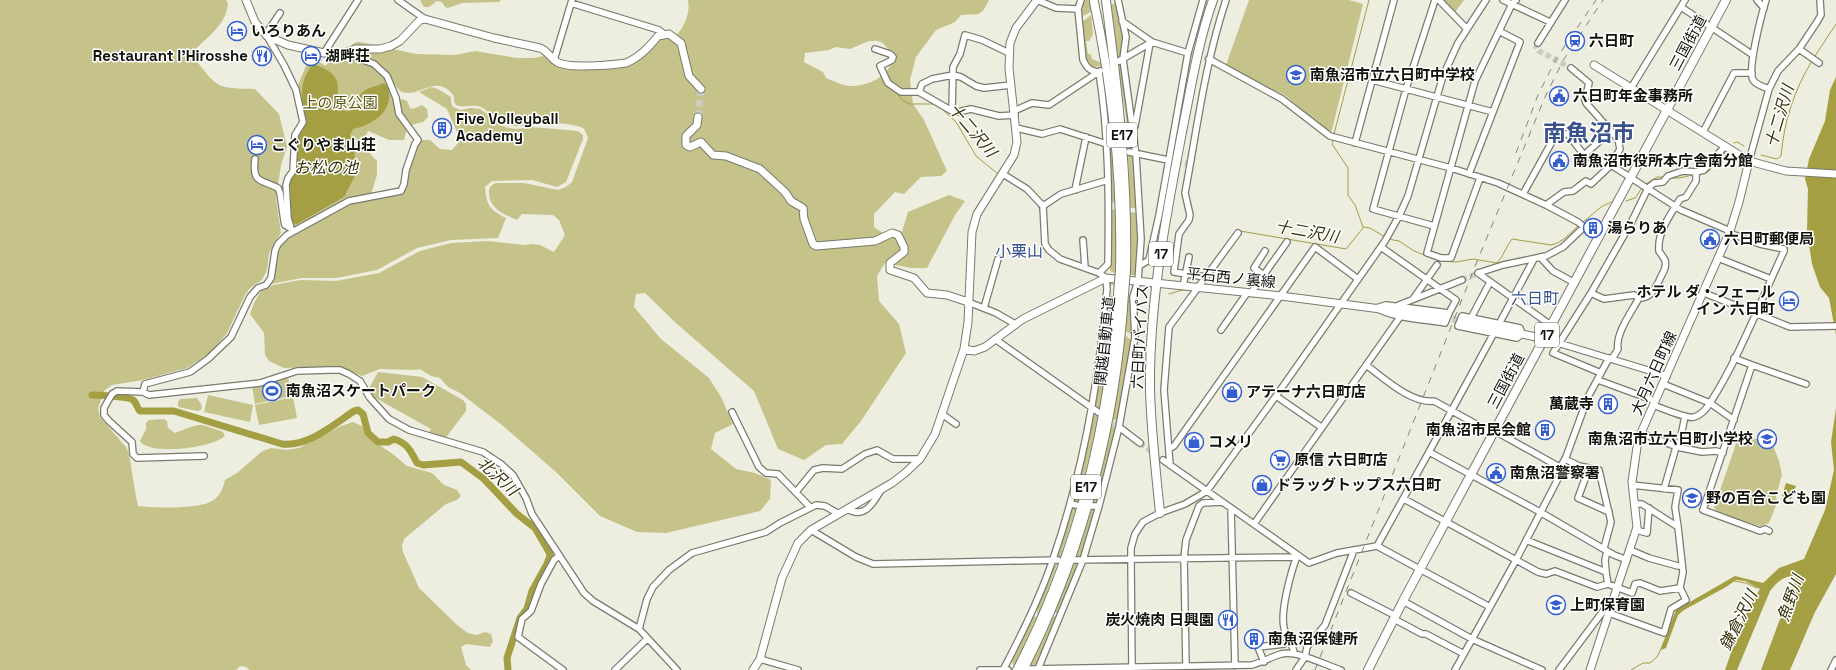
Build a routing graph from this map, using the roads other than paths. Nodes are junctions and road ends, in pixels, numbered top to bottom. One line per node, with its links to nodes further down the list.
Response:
1 (246, 0): 36 (main road)
2 (358, 0): 41 (street)
3 (398, 0): 29 (street)
4 (1081, 0): 27 (street)
5 (1118, 0): 30 (street)
6 (1203, 0): 44 (street)
7 (1213, 0): 127 (highway, 六日町バイパス / 17)
8 (1226, 0): 46 (street)
9 (1394, 0): 55 (street)
10 (1435, 0): 59 (street)
11 (1438, 0): 33 (street)
12 (1486, 0): 33 (street)
13 (1503, 0): 24 (street)
14 (1565, 0): 31 (street)
15 (1685, 0): 25 (street)
16 (1726, 0): 32 (highway, 三国街道 / 17)
17 (1757, 0): 26 (street)
18 (1766, 0): 26 (street)
19 (1820, 0): 40 (street)
20 (1035, 1): 27 (street); 43 (main road)
21 (1106, 1): 116 (highway, 関越自動車道 / E17)
22 (571, 2): 35 (street); 47 (street)
23 (1094, 2): 116 (highway, 関越自動車道 / E17)
24 (1514, 2): 31 (street); 34 (street)
25 (1681, 7): 32 (street); 57 (street)
26 (1764, 8): 45 (street)
27 (1078, 9): 52 (street)
28 (280, 13): 36 (street)
29 (425, 19): 42 (main road); 47 (main road)
30 (1122, 21): 37 (street); 48 (street)
31 (1550, 22): 38 (street)
32 (1711, 28): 45 (street); 64 (highway, 三国街道 / 17)
33 (1467, 29): 62 (street)
34 (1499, 31): 63 (street); 66 (street)
35 (664, 34): 47 (main road); 58 (main road)
36 (266, 35): 41 (main road); 102 (street)
37 (1151, 43): 44 (street); 48 (street); 70 (street)
38 (1538, 43)
39 (875, 49): 61 (street)
40 (1800, 50): 49 (street); 60 (street)
41 (324, 53): 42 (main road)
42 (345, 53): 102 (street)
43 (1009, 53): 54 (street); 56 (main road)
44 (1188, 53): 82 (street)
45 (1753, 56): 53 (street)
46 (1209, 59): 74 (street); 118 (street)
47 (554, 60)
48 (1121, 60): 70 (street)
49 (1818, 62)
50 (1594, 65): 57 (main road)
51 (1571, 68): 71 (street)
52 (1100, 71): 67 (street); 75 (street)
53 (1752, 73): 60 (street); 72 (street)
54 (953, 75): 56 (street); 61 (street); 65 (street)
55 (1372, 80): 59 (street); 74 (street)
56 (1011, 85): 67 (main road)
57 (1631, 88): 64 (main road)
58 (700, 89)
59 (1406, 89): 62 (street); 78 (street)
60 (1769, 89): 84 (street)
61 (919, 92): 65 (street)
62 (1436, 97): 63 (street); 83 (street)
63 (1467, 105): 66 (street); 86 (street)
64 (1667, 110): 72 (main road); 92 (highway, 三国街道 / 17)
65 (952, 111): 67 (street)
66 (1493, 112): 88 (street)
67 (1015, 113): 69 (main road)
68 (698, 118): 141 (main road)
69 (1016, 128): 73 (street); 87 (main road)
70 (1134, 131): 80 (street)
71 (1611, 131): 79 (street); 85 (street)
72 (1703, 132): 76 (main road)
73 (1086, 137): 75 (street); 95 (street)
74 (1354, 143): 78 (street)
75 (1110, 145): 93 (street)
76 (1725, 146): 84 (main road); 89 (street)
77 (1129, 152): 80 (street)
78 (1389, 153): 83 (street); 100 (street)
79 (1584, 154): 85 (street); 96 (street)
80 (1136, 155): 82 (street); 113 (street)
81 (255, 160): 102 (street)
82 (1168, 160): 113 (street)
83 (1419, 160): 86 (street); 100 (street)
84 (1749, 161): 90 (main road); 103 (main road, 大月六日町線)
85 (1610, 165): 92 (street); 97 (street)
86 (1451, 168): 88 (street); 101 (street)
87 (1003, 174): 98 (street); 141 (main road)
88 (1469, 174): 91 (street)
89 (1696, 174): 94 (street); 99 (street)
90 (1836, 174)
91 (1480, 178): 96 (street); 101 (street)
92 (1631, 178): 94 (street); 129 (highway, 三国街道 / 17)
93 (1108, 180): 95 (street); 117 (street)
94 (1647, 188): 99 (street); 134 (street)
95 (1075, 190): 98 (street)
96 (1523, 194): 97 (street)
97 (1546, 205): 110 (street)
98 (1043, 206): 115 (street)
99 (1675, 206): 103 (street); 138 (street)
100 (1399, 216): 101 (street); 107 (street)
101 (1434, 226)
102 (291, 230): 172 (street)
103 (1729, 232): 111 (main road, 大月六日町線); 124 (street)
104 (1238, 233): 120 (street)
105 (1083, 240): 115 (street)
106 (1287, 242): 119 (street)
107 (1381, 247): 122 (street); 123 (street)
108 (1265, 251): 119 (street)
109 (1189, 257): 118 (street)
110 (1537, 258): 128 (street); 129 (street); 140 (street)
111 (1718, 258): 124 (street); 135 (main road, 大月六日町線)
112 (998, 259): 144 (street)
113 (1139, 266): 126 (street)
114 (1437, 266): 123 (street)
115 (1085, 268): 117 (street)
116 (1123, 270): 136 (highway, 関越自動車道 / E17, bridge)
117 (1099, 273): 121 (street)
118 (1186, 274): 120 (street); 130 (street)
119 (1264, 275): 133 (street)
120 (1202, 277): 131 (street)
121 (1106, 278): 126 (main road, 平石西ノ裏線); 152 (main road); 176 (street)
122 (1358, 279): 137 (street); 142 (street)
123 (1426, 279): 132 (street); 139 (street)
124 (1771, 279): 147 (street)
125 (1462, 280): 132 (street)
126 (1138, 281): 127 (main road, 平石西ノ裏線); 183 (street)
127 (1157, 282): 130 (main road, 平石西ノ裏線); 214 (highway, 六日町バイパス / 17)
128 (1490, 282): 140 (street); 150 (street)
129 (1575, 283): 154 (highway, 三国街道 / 17)
130 (1183, 286): 131 (main road, 平石西ノ裏線)
131 (1198, 288): 133 (main road, 平石西ノ裏線); 189 (street)
132 (1440, 289): 139 (street); 146 (street)
133 (1249, 293): 137 (main road, 平石西ノ裏線); 156 (street)
134 (1591, 293): 138 (street); 161 (street)
135 (1704, 293): 147 (street); 168 (main road, 大月六日町線)
136 (1121, 294): 273 (highway, 関越自動車道 / E17); 274 (highway, 関越自動車道 / E17)
137 (1281, 296): 142 (main road, 平石西ノ裏線); 189 (street)
138 (1639, 298): 164 (street)
139 (1412, 299): 143 (street)
140 (1513, 299): 153 (street); 154 (street)
141 (968, 302): 144 (street); 162 (main road)
142 (1340, 304): 145 (main road, 平石西ノ裏線); 173 (street)
143 (1398, 305): 145 (street); 146 (street)
144 (984, 308): 152 (street)
145 (1376, 308): 148 (street); 149 (main road, 平石西ノ裏線)
146 (1449, 313): 148 (street)
147 (1755, 313): 155 (street); 163 (street)
148 (1400, 317): 165 (street)
149 (1442, 317)
150 (1471, 318): 153 (street); 157 (street)
151 (1462, 321): 158 (main road)
152 (1015, 324): 159 (main road)
153 (1499, 324): 158 (street)
154 (1552, 326): 160 (highway, 三国街道 / 17)
155 (1836, 326)
156 (1221, 330)
157 (1494, 333): 158 (street); 177 (street)
158 (1522, 334): 160 (main road)
159 (995, 339): 162 (main road); 176 (street)
160 (1545, 339): 161 (street); 185 (highway, 三国街道 / 17)
161 (1559, 343): 164 (street); 167 (street)
162 (964, 348): 179 (main road)
163 (1734, 358): 166 (street); 175 (street)
164 (1610, 359): 167 (street); 168 (street)
165 (1366, 365): 177 (street); 184 (street)
166 (1752, 365): 171 (street); 181 (street)
167 (1601, 373): 169 (street)
168 (1667, 376): 170 (main road, 大月六日町線)
169 (1598, 380): 174 (street); 194 (street)
170 (1663, 384): 174 (main road, 大月六日町線); 175 (street)
171 (1806, 384)
172 (143, 392): 192 (street); 227 (street)
173 (1276, 396): 184 (street); 202 (street)
174 (1654, 403): 180 (street); 186 (main road, 大月六日町線)
175 (1710, 403): 180 (street); 181 (street)
176 (1095, 410): 232 (street)
177 (1452, 411): 185 (street); 190 (street)
178 (732, 412): 203 (street)
179 (942, 414): 182 (street); 193 (main road)
180 (1685, 416): 188 (street)
181 (1734, 420): 191 (street)
182 (956, 424)
183 (1119, 427): 187 (street); 208 (street)
184 (1321, 427): 217 (street)
185 (1495, 432): 197 (street); 199 (highway, 三国街道 / 17)
186 (1642, 433): 188 (street); 200 (main road, 大月六日町線)
187 (1140, 443)
188 (1677, 447): 191 (street); 201 (street)
189 (1169, 449): 196 (street)
190 (1429, 452): 199 (street); 204 (street)
191 (1723, 453): 221 (street)
192 (204, 456)
193 (920, 459): 203 (street); 215 (main road)
194 (1565, 459): 197 (street); 198 (street)
195 (1163, 460): 196 (street)
196 (1170, 465): 202 (street)
197 (1561, 466): 212 (street)
198 (1590, 468): 213 (street); 213 (street)
199 (1472, 475): 212 (street); 216 (highway, 三国街道 / 17)
200 (1632, 485): 201 (street); 206 (main road, 大月六日町線)
201 (1664, 489): 218 (street)
202 (1207, 491): 205 (street); 214 (street)
203 (796, 492): 209 (street)
204 (1404, 499): 216 (street); 223 (street)
205 (1222, 502): 210 (street); 229 (street)
206 (1634, 504): 211 (street); 220 (main road, 大月六日町線)
207 (1092, 506): 208 (street)
208 (1099, 506): 234 (street)
209 (810, 508): 215 (street); 250 (street)
210 (1231, 508): 217 (street); 230 (street)
211 (1649, 508): 218 (street); 220 (street)
212 (1540, 512): 222 (street); 225 (street)
213 (1609, 512): 225 (street)
214 (1160, 513): 231 (street)
215 (839, 514): 219 (main road)
216 (1446, 522): 235 (street); 238 (highway, 三国街道 / 17)
217 (1254, 524): 228 (street)
218 (1678, 527): 237 (street)
219 (811, 530): 232 (street); 257 (main road)
220 (1636, 530): 226 (main road, 大月六日町線)
221 (1769, 531)
222 (1526, 540): 235 (street); 239 (street)
223 (1377, 546): 224 (street); 238 (street)
224 (1354, 550): 228 (street); 256 (street)
225 (1606, 550): 236 (street); 239 (street)
226 (1630, 550): 236 (main road, 大月六日町線); 237 (street)
227 (559, 556): 250 (street); 265 (street)
228 (1296, 556): 230 (street); 254 (street)
229 (1184, 558): 230 (street); 231 (street); 260 (street)
230 (1232, 558): 261 (street)
231 (1131, 559): 234 (street); 262 (street)
232 (1055, 560): 271 (street)
233 (1074, 560): 234 (street)
234 (1083, 560): 248 (street)
235 (1516, 560): 240 (street); 245 (street)
236 (1627, 560): 242 (main road, 大月六日町線)
237 (1682, 566): 241 (street)
238 (1421, 570): 244 (highway, 三国街道 / 17); 245 (street)
239 (1606, 572): 240 (street)
240 (1608, 584): 242 (street)
241 (1680, 588): 242 (street); 246 (street)
242 (1616, 591): 246 (main road, 大月六日町線); 280 (street)
243 (1351, 593): 249 (street)
244 (1403, 601): 249 (highway, 三国街道 / 17); 252 (street)
245 (1490, 607): 252 (street)
246 (1609, 613): 281 (main road, 大月六日町線)
247 (1053, 615): 248 (street)
248 (1061, 615): 263 (street)
249 (1395, 618): 255 (street); 277 (highway, 三国街道 / 17)
250 (639, 629): 251 (street)
251 (647, 639): 266 (street); 267 (street)
252 (1472, 639): 255 (street); 279 (street)
253 (1284, 644): 259 (street)
254 (1294, 654): 256 (street); 259 (street)
255 (1464, 654): 278 (street)
256 (1305, 657): 275 (street); 276 (street)
257 (760, 659): 268 (main road); 269 (street)
258 (1836, 660): 282 (street)
259 (1264, 662): 261 (street)
260 (1186, 666): 261 (street); 262 (street)
261 (1235, 666)
262 (1132, 668): 264 (street)
263 (1038, 669): 264 (street); 274 (street)
264 (1080, 669)
265 (563, 670)
266 (615, 670)
267 (677, 670)
268 (753, 670)
269 (798, 670)
270 (980, 670): 271 (street)
271 (1003, 670): 272 (street)
272 (1008, 670)
273 (1017, 670)
274 (1026, 670)
275 (1296, 670)
276 (1341, 670)
277 (1368, 670)
278 (1455, 670)
279 (1542, 670)
280 (1559, 670)
281 (1590, 670)
282 (1832, 670)

